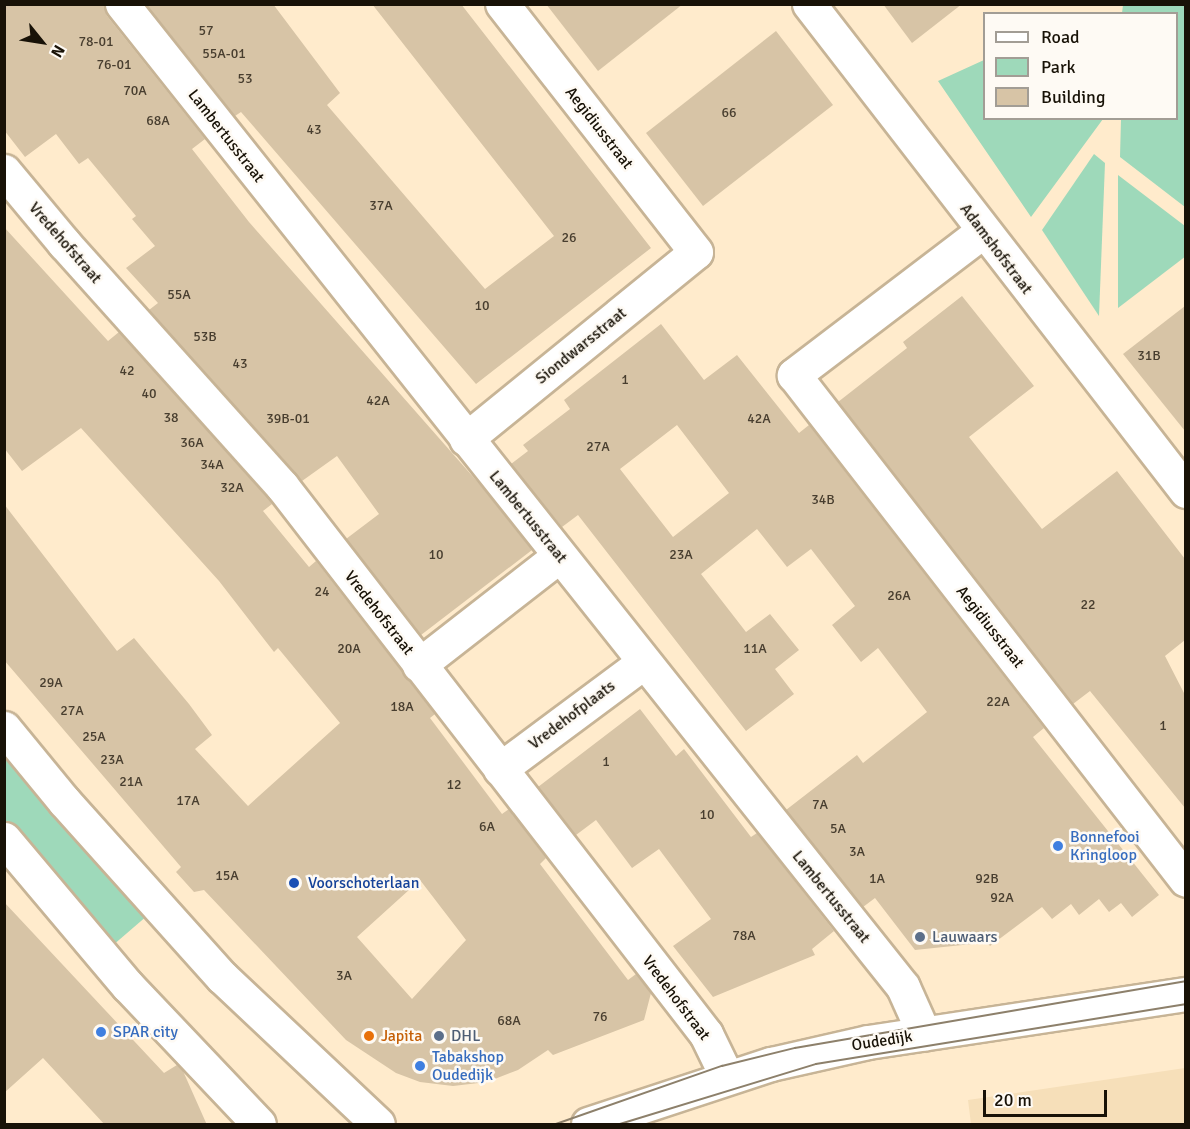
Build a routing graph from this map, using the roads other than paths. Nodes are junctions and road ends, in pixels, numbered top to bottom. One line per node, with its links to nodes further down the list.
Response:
1 (122, 4): 7 (street, Lambertusstraat)
2 (502, 4): 6 (street, Aegidiusstraat)
3 (809, 4): 5 (street, Adamshofstraat)
4 (4, 171): 11 (street, Vredehofstraat)
5 (983, 231): 8 (street, Adamshofstraat); 15 (street, Aegidiusstraat)
6 (696, 252): 7 (street, Siondwarsstraat)
7 (465, 439): 9 (street, Lambertusstraat)
8 (1185, 491)
9 (559, 556): 10 (street, Lambertusstraat); 11 (street)
10 (644, 662): 13 (street, Vredehofplaats); 17 (street, Lambertusstraat)
11 (419, 665): 13 (street, Vredehofstraat)
12 (4, 728): 20 (street)
13 (500, 769): 18 (street, Vredehofstraat)
14 (4, 839): 19 (street)
15 (1185, 880)
16 (1185, 994): 17 (street, Oudedijk)
17 (924, 1034): 18 (street, Oudedijk)
18 (727, 1077): 21 (street, Oudedijk)
19 (259, 1125)
20 (378, 1125)
21 (588, 1125)

